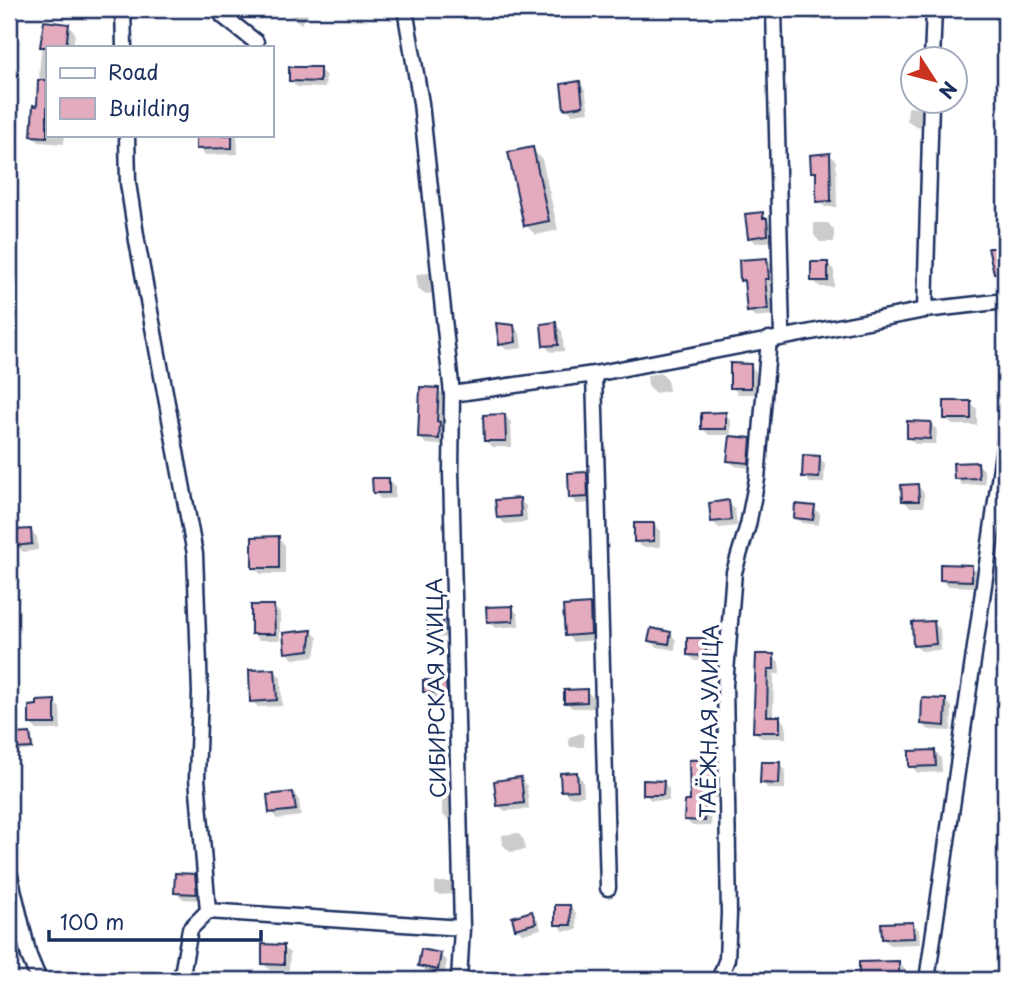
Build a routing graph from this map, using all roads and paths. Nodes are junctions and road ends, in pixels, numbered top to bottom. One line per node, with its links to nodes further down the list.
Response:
1 (123, 9): 7 (street)
2 (220, 9): 6 (street)
3 (405, 9): 15 (street, СИБИРСКАЯ УЛИЦА)
4 (774, 9): 13 (street, ТАЁЖНАЯ УЛИЦА)
5 (934, 9): 8 (street)
6 (256, 43)
7 (124, 46)
8 (933, 46)
9 (931, 116): 12 (street)
10 (127, 136): 19 (street)
11 (1005, 301): 12 (street)
12 (925, 310): 13 (street)
13 (775, 337): 14 (street); 24 (street, ТАЁЖНАЯ УЛИЦА)
14 (594, 374): 15 (street); 18 (street)
15 (452, 394): 20 (street, СИБИРСКАЯ УЛИЦА)
16 (1005, 439): 25 (street)
17 (9, 872): 21 (street)
18 (608, 888)
19 (208, 911): 20 (street); 22 (street)
20 (462, 928): 23 (street, СИБИРСКАЯ УЛИЦА)
21 (39, 980)
22 (181, 980)
23 (459, 980)
24 (719, 980)
25 (927, 980)

